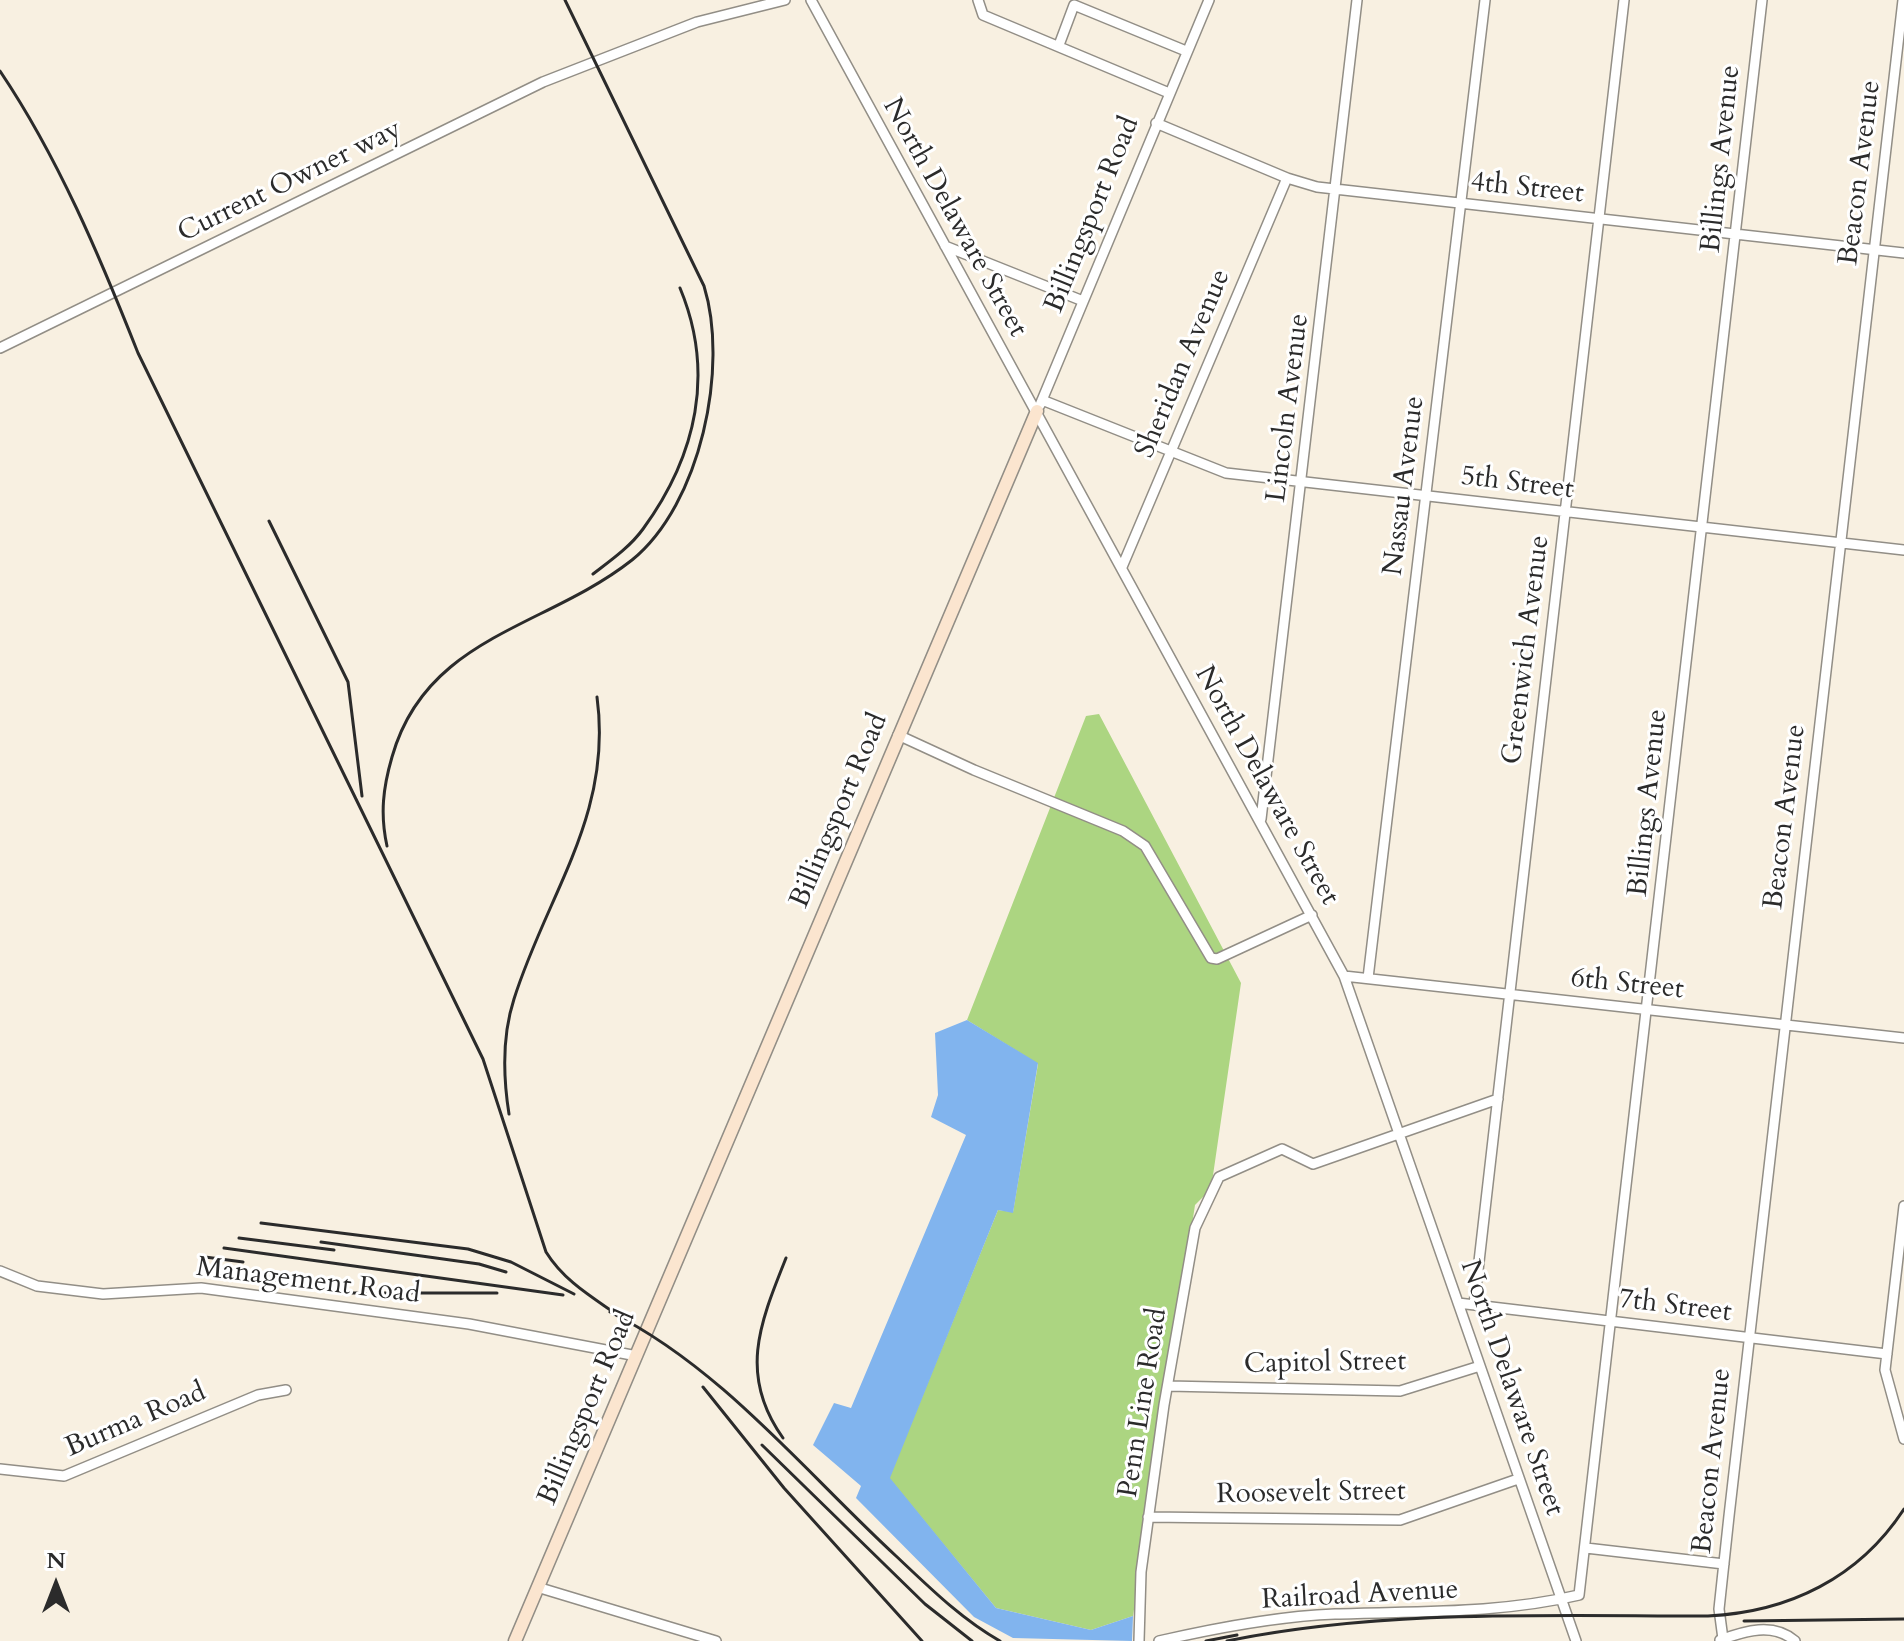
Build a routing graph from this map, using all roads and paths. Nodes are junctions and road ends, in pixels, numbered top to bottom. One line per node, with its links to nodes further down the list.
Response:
1 (785, 0): 23 (street, Current Owner way)
2 (811, 0): 19 (street, North Delaware Street)
3 (978, 0): 10 (street)
4 (1209, 0): 11 (street, Billingsport Road)
5 (1357, 0): 15 (street, Lincoln Avenue)
6 (1485, 0): 16 (street, Nassau Avenue)
7 (1624, 0): 17 (street, Greenwich Avenue)
8 (1762, 0): 18 (street, Billings Avenue)
9 (1903, 0): 20 (street, Beacon Avenue)
10 (1059, 45): 11 (street); 12 (street)
11 (1186, 51): 12 (street, Billingsport Road)
12 (1169, 93): 13 (street, Billingsport Road)
13 (1156, 123): 14 (street, 4th Street); 22 (street, Billingsport Road)
14 (1287, 178): 15 (street, 4th Street); 25 (street, Sheridan Avenue)
15 (1335, 190): 16 (street, 4th Street); 26 (street, Lincoln Avenue)
16 (1462, 204): 17 (street, 4th Street); 27 (street, Nassau Avenue)
17 (1599, 219): 18 (street, 4th Street); 28 (street, Greenwich Avenue)
18 (1736, 234): 20 (street, 4th Street); 29 (street, Billings Avenue)
19 (944, 245): 22 (street); 24 (street, North Delaware Street)
20 (1874, 250): 21 (street, 4th Street); 30 (street, Beacon Avenue)
21 (1904, 253)
22 (1083, 301): 24 (street, Billingsport Road)
23 (0, 348)
24 (1039, 406): 25 (street, 5th Street); 32 (street, North Delaware Street); 33 (street, Billingsport Road)
25 (1171, 454): 26 (street, 5th Street); 32 (street, Sheridan Avenue)
26 (1303, 481): 27 (street, 5th Street); 34 (street, Lincoln Avenue)
27 (1426, 495): 28 (street, 5th Street); 37 (street, Nassau Avenue)
28 (1566, 512): 29 (street, 5th Street); 38 (street, Greenwich Avenue)
29 (1702, 528): 30 (street, 5th Street); 39 (street, Billings Avenue)
30 (1840, 543): 31 (street, 5th Street); 40 (street, Beacon Avenue)
31 (1904, 550)
32 (1122, 567): 34 (street, North Delaware Street)
33 (898, 735): 35 (street); 51 (street, Billingsport Road)
34 (1261, 821): 35 (street, North Delaware Street)
35 (1312, 915): 36 (street, North Delaware Street)
36 (1344, 976): 37 (street, 6th Street); 43 (street, North Delaware Street)
37 (1368, 978): 38 (street, 6th Street)
38 (1510, 994): 39 (street, 6th Street); 42 (street, Greenwich Avenue)
39 (1648, 1010): 40 (street, 6th Street); 48 (street, Billings Avenue)
40 (1784, 1025): 41 (street, 6th Street); 49 (street, Beacon Avenue)
41 (1904, 1038)
42 (1498, 1099): 43 (street); 47 (street, Greenwich Avenue)
43 (1398, 1134): 46 (street, North Delaware Street); 53 (street, Penn Line Road)
44 (1904, 1206): 50 (street)
45 (0, 1271): 51 (street, Management Road)
46 (1458, 1303): 47 (street, 7th Street); 52 (street, North Delaware Street)
47 (1474, 1305): 48 (street, 7th Street)
48 (1612, 1322): 49 (street, 7th Street); 59 (street, Billings Avenue)
49 (1749, 1338): 50 (street, 7th Street); 60 (street, Beacon Avenue)
50 (1887, 1354): 55 (street)
51 (637, 1356): 61 (street, Billingsport Road)
52 (1480, 1366): 53 (street, Capitol Street); 57 (street, North Delaware Street)
53 (1168, 1386): 58 (street, Penn Line Road)
54 (286, 1390): 56 (street, Burma Road)
55 (1904, 1439)
56 (0, 1469)
57 (1518, 1479): 58 (street, Roosevelt Street); 62 (street, North Delaware Street)
58 (1148, 1517): 66 (street, Penn Line Road)
59 (1586, 1548): 60 (street); 62 (street, Billings Avenue)
60 (1724, 1564): 63 (street, Beacon Avenue)
61 (537, 1587): 64 (street, Billingsport Road); 65 (street)
62 (1563, 1599): 67 (street, Railroad Avenue); 68 (street, North Delaware Street)
63 (1720, 1640): 69 (street)
64 (515, 1641)
65 (716, 1641)
66 (1139, 1641)
67 (1159, 1641)
68 (1576, 1641)
69 (1795, 1641)

